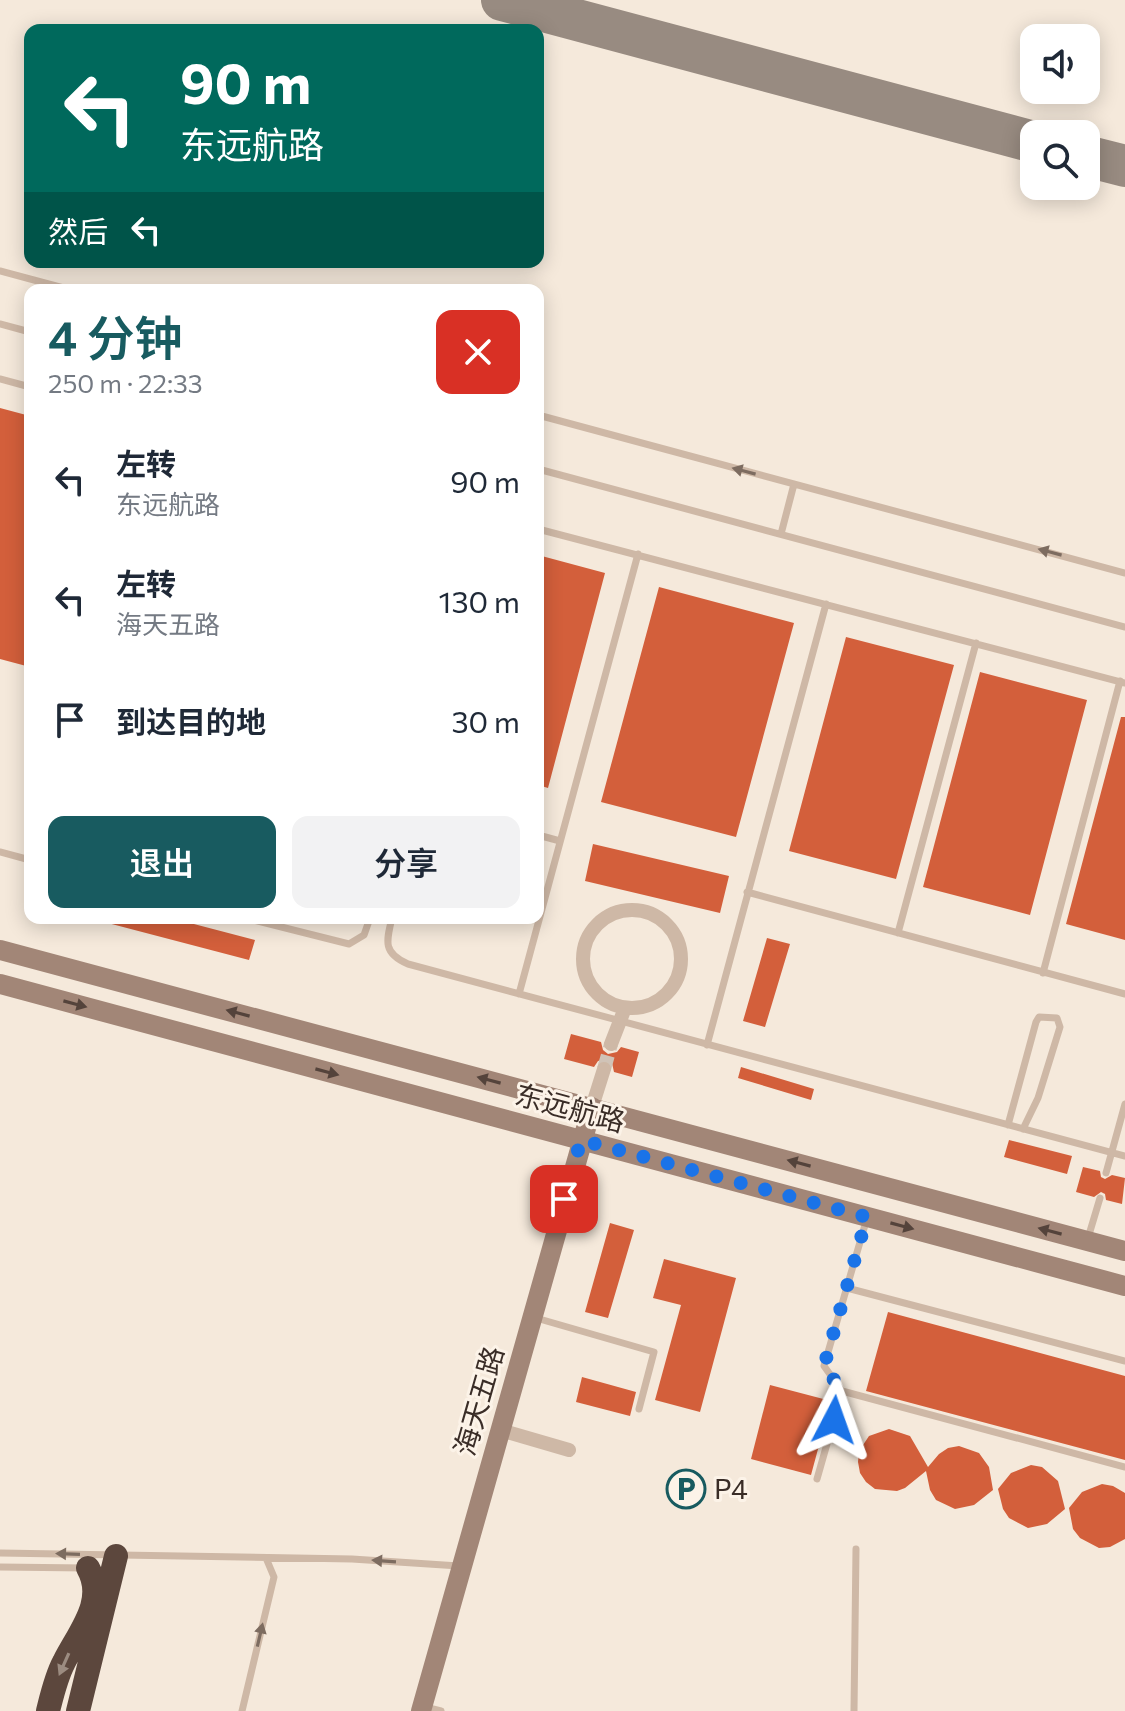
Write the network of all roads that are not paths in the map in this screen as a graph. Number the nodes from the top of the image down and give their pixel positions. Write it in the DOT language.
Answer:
graph roads {
  1 [pos="0,271"];
  2 [pos="49,284"];
  3 [pos="0,324"];
  4 [pos="24,330"];
  5 [pos="0,379"];
  6 [pos="24,385"];
  7 [pos="544,417"];
  8 [pos="544,471"];
  9 [pos="794,484"];
  10 [pos="544,530"];
  11 [pos="781,534"];
  12 [pos="638,554"];
  13 [pos="1125,573"];
  14 [pos="826,604"];
  15 [pos="1125,627"];
  16 [pos="976,643"];
  17 [pos="1122,682"];
  18 [pos="544,837"];
  19 [pos="560,841"];
  20 [pos="0,852"];
  21 [pos="24,858"];
  22 [pos="747,892"];
  23 [pos="544,901"];
  24 [pos="270,924"];
  25 [pos="368,924"];
  26 [pos="391,924"];
  27 [pos="538,924"];
  28 [pos="898,933"];
  29 [pos="0,950"];
  30 [pos="1043,973"];
  31 [pos="0,984"];
  32 [pos="519,994"];
  33 [pos="1125,994"];
  34 [pos="622,1015"];
  35 [pos="611,1044"];
  36 [pos="707,1045"];
  37 [pos="604,1069"];
  38 [pos="1125,1104"];
  39 [pos="592,1107"];
  40 [pos="1008,1125"];
  41 [pos="1023,1129"];
  42 [pos="581,1140"];
  43 [pos="1112,1153"];
  44 [pos="1125,1156"];
  45 [pos="1106,1173"];
  46 [pos="1100,1198"];
  47 [pos="867,1217"];
  48 [pos="1087,1241"];
  49 [pos="1125,1251"];
  50 [pos="1125,1286"];
  51 [pos="847,1288"];
  52 [pos="531,1316"];
  53 [pos="1125,1361"];
  54 [pos="842,1391"];
  55 [pos="639,1409"];
  56 [pos="500,1430"];
  57 [pos="569,1450"];
  58 [pos="1125,1467"];
  59 [pos="817,1479"];
  60 [pos="856,1549"];
  61 [pos="0,1553"];
  62 [pos="116,1556"];
  63 [pos="266,1558"];
  64 [pos="462,1566"];
  65 [pos="0,1567"];
  66 [pos="88,1568"];
  67 [pos="428,1710"];
  68 [pos="48,1711"];
  69 [pos="78,1711"];
  70 [pos="242,1711"];
  71 [pos="854,1711"];
  1 -- 2 [label="lane"];
  3 -- 4 [label="lane"];
  5 -- 6 [label="lane"];
  9 -- 7 [label="lane, one-way"];
  8 -- 11 [label="lane"];
  9 -- 11 [label="lane"];
  13 -- 9 [label="lane, one-way"];
  10 -- 12 [label="lane"];
  11 -- 15 [label="lane"];
  12 -- 14 [label="lane"];
  12 -- 19 [label="lane"];
  14 -- 16 [label="lane"];
  14 -- 22 [label="lane"];
  16 -- 17 [label="lane"];
  16 -- 28 [label="lane"];
  17 -- 30 [label="lane"];
  18 -- 19 [label="lane"];
  19 -- 23 [label="lane"];
  20 -- 21 [label="lane"];
  22 -- 28 [label="lane"];
  22 -- 36 [label="lane"];
  24 -- 25 [label="lane"];
  26 -- 32 [label="lane"];
  27 -- 32 [label="lane"];
  28 -- 30 [label="lane"];
  39 -- 29 [label="street, 东远航路, one-way"];
  30 -- 33 [label="lane"];
  31 -- 42 [label="street, 东远航路, one-way"];
  32 -- 34 [label="lane"];
  34 -- 34 [label="street"];
  34 -- 35 [label="street"];
  34 -- 36 [label="lane"];
  36 -- 40 [label="lane"];
  37 -- 39 [label="street"];
  38 -- 43 [label="lane"];
  39 -- 42 [label="street, 海天五路"];
  48 -- 39 [label="street, 东远航路, one-way"];
  40 -- 41 [label="lane"];
  40 -- 41 [label="lane"];
  41 -- 43 [label="lane"];
  42 -- 47 [label="street, 东远航路"];
  42 -- 52 [label="street, 海天五路"];
  43 -- 44 [label="lane"];
  43 -- 45 [label="lane"];
  46 -- 48 [label="lane"];
  47 -- 50 [label="street, 东远航路, one-way"];
  47 -- 51 [label="lane"];
  48 -- 49 [label="street, 东远航路"];
  51 -- 53 [label="lane"];
  51 -- 54 [label="lane"];
  52 -- 55 [label="lane"];
  52 -- 56 [label="street, 海天五路"];
  54 -- 58 [label="lane"];
  54 -- 59 [label="lane"];
  56 -- 57 [label="street"];
  56 -- 64 [label="street, 海天五路"];
  60 -- 71 [label="lane"];
  62 -- 61 [label="lane, one-way"];
  62 -- 63 [label="lane"];
  62 -- 69 [label="highway"];
  64 -- 63 [label="lane, one-way"];
  70 -- 63 [label="lane, one-way"];
  64 -- 67 [label="street, 海天五路"];
  65 -- 66 [label="lane"];
  66 -- 68 [label="highway, one-way"];
}
